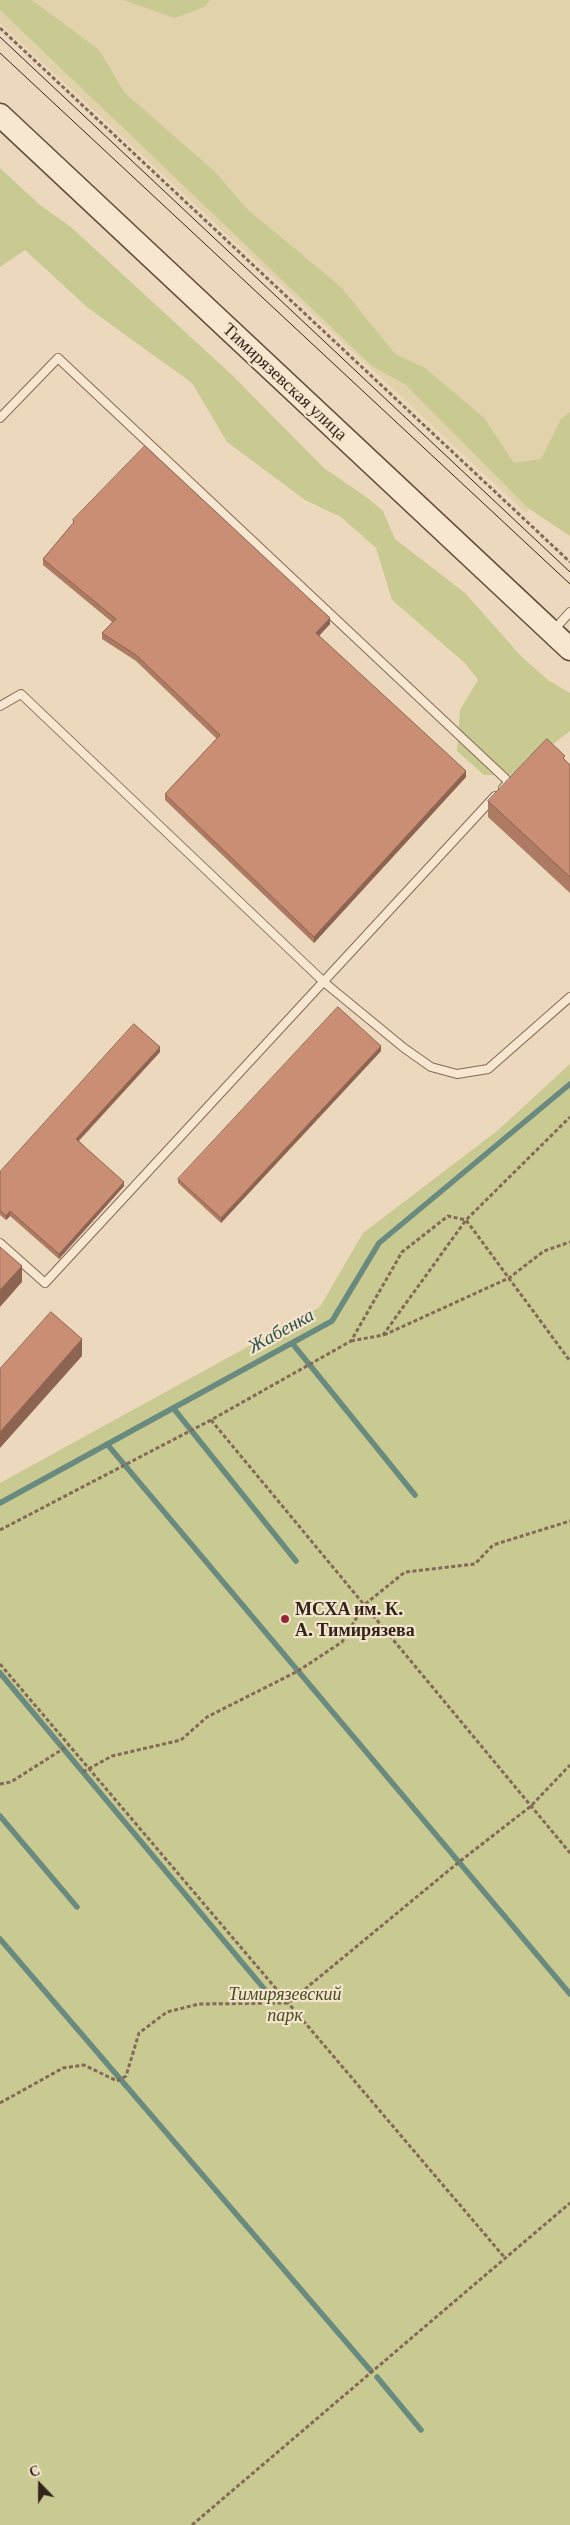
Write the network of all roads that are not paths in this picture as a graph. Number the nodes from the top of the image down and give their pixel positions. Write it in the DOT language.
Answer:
graph roads {
  1 [pos="0,115"];
  2 [pos="0,418"];
  3 [pos="570,612"];
  4 [pos="552,632"];
  5 [pos="570,649"];
  6 [pos="0,706"];
  7 [pos="325,982"];
  8 [pos="570,997"];
  9 [pos="0,1244"];
  1 -- 4 [label="main road, Тимирязевская улица"];
  2 -- 7 [label="lane"];
  3 -- 4 [label="lane"];
  4 -- 5 [label="main road, Тимирязевская улица"];
  6 -- 7 [label="lane"];
  7 -- 8 [label="lane"];
  7 -- 9 [label="lane"];
}
